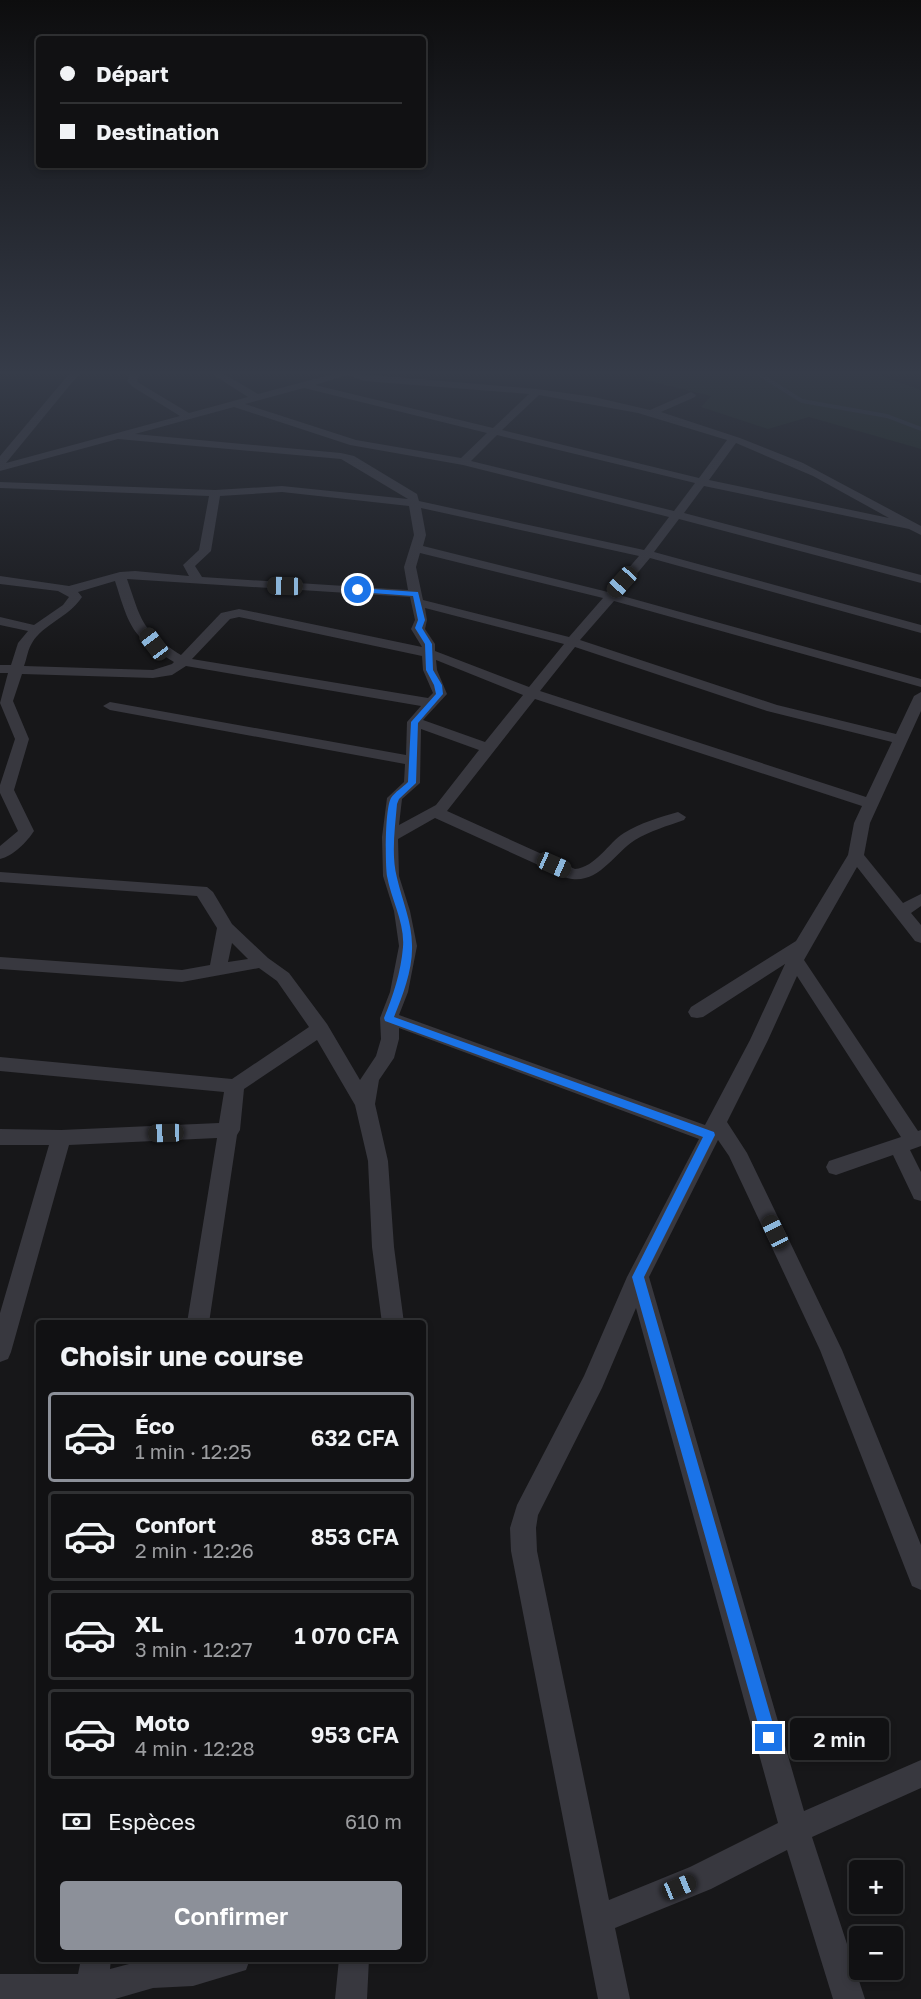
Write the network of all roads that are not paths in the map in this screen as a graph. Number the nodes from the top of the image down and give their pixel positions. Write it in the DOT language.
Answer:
graph roads {
  1 [pos="392,467"];
  2 [pos="484,467"];
  3 [pos="644,467"];
  4 [pos="714,467"];
  5 [pos="804,467"];
  6 [pos="703,482"];
  7 [pos="0,485"];
  8 [pos="215,493"];
  9 [pos="416,503"];
  10 [pos="676,516"];
  11 [pos="910,526"];
  12 [pos="921,531"];
  13 [pos="416,548"];
  14 [pos="646,554"];
  15 [pos="120,576"];
  16 [pos="921,579"];
  17 [pos="0,580"];
  18 [pos="197,580"];
  19 [pos="69,590"];
  20 [pos="609,596"];
  21 [pos="417,598"];
  22 [pos="0,621"];
  23 [pos="36,629"];
  24 [pos="921,629"];
  25 [pos="572,642"];
  26 [pos="429,653"];
  27 [pos="182,661"];
  28 [pos="0,669"];
  29 [pos="16,669"];
  30 [pos="921,683"];
  31 [pos="531,693"];
  32 [pos="921,697"];
  33 [pos="431,703"];
  34 [pos="110,706"];
  35 [pos="414,722"];
  36 [pos="901,740"];
  37 [pos="488,748"];
  38 [pos="414,761"];
  39 [pos="872,804"];
  40 [pos="436,812"];
  41 [pos="678,817"];
  42 [pos="390,837"];
  43 [pos="0,854"];
  44 [pos="856,855"];
  45 [pos="0,877"];
  46 [pos="921,899"];
  47 [pos="901,911"];
  48 [pos="226,928"];
  49 [pos="921,937"];
  50 [pos="798,952"];
  51 [pos="262,962"];
  52 [pos="0,963"];
  53 [pos="218,969"];
  54 [pos="697,1012"];
  55 [pos="389,1018"];
  56 [pos="320,1029"];
  57 [pos="0,1064"];
  58 [pos="235,1086"];
  59 [pos="365,1104"];
  60 [pos="713,1129"];
  61 [pos="230,1130"];
  62 [pos="0,1137"];
  63 [pos="61,1138"];
  64 [pos="911,1141"];
  65 [pos="836,1167"];
  66 [pos="921,1193"];
  67 [pos="638,1277"];
  68 [pos="198,1320"];
  69 [pos="393,1320"];
  70 [pos="0,1352"];
  71 [pos="921,1577"];
  72 [pos="921,1774"];
  73 [pos="795,1830"];
  74 [pos="597,1920"];
  75 [pos="95,1962"];
  76 [pos="224,1962"];
  77 [pos="354,1962"];
  78 [pos="0,1990"];
  79 [pos="90,1994"];
  80 [pos="351,1999"];
  81 [pos="614,1999"];
  82 [pos="849,1999"];
  1 -- 9 [label="street"];
  2 -- 10 [label="street"];
  3 -- 6 [label="street"];
  4 -- 6 [label="street"];
  5 -- 11 [label="street"];
  6 -- 10 [label="street"];
  6 -- 11 [label="street"];
  7 -- 8 [label="street"];
  8 -- 9 [label="street"];
  8 -- 18 [label="street"];
  9 -- 13 [label="street"];
  9 -- 14 [label="street"];
  10 -- 14 [label="street"];
  10 -- 16 [label="street"];
  11 -- 12 [label="street"];
  13 -- 20 [label="street"];
  13 -- 21 [label="street"];
  14 -- 20 [label="street"];
  14 -- 24 [label="street"];
  15 -- 18 [label="street"];
  15 -- 19 [label="street"];
  15 -- 27 [label="street"];
  17 -- 19 [label="street"];
  18 -- 21 [label="street"];
  19 -- 23 [label="street"];
  20 -- 25 [label="street"];
  20 -- 30 [label="street"];
  21 -- 25 [label="street"];
  21 -- 26 [label="street"];
  22 -- 23 [label="street"];
  23 -- 29 [label="street"];
  25 -- 31 [label="street"];
  25 -- 36 [label="street"];
  26 -- 27 [label="street"];
  26 -- 31 [label="street"];
  26 -- 33 [label="street"];
  27 -- 29 [label="street"];
  27 -- 33 [label="street"];
  28 -- 29 [label="street"];
  29 -- 43 [label="street"];
  31 -- 37 [label="street"];
  31 -- 39 [label="street"];
  32 -- 36 [label="street"];
  33 -- 35 [label="street"];
  34 -- 38 [label="street"];
  35 -- 37 [label="street"];
  35 -- 38 [label="street"];
  36 -- 39 [label="street"];
  37 -- 40 [label="street"];
  38 -- 42 [label="street"];
  39 -- 44 [label="street"];
  40 -- 41 [label="street"];
  40 -- 42 [label="street"];
  42 -- 55 [label="street"];
  44 -- 47 [label="street"];
  44 -- 50 [label="street"];
  45 -- 48 [label="street"];
  46 -- 47 [label="street"];
  47 -- 49 [label="street"];
  48 -- 51 [label="street"];
  48 -- 53 [label="street"];
  50 -- 54 [label="street"];
  50 -- 60 [label="street"];
  50 -- 64 [label="street"];
  51 -- 53 [label="street"];
  51 -- 56 [label="street"];
  52 -- 53 [label="street"];
  55 -- 59 [label="street"];
  55 -- 60 [label="street"];
  56 -- 58 [label="street"];
  56 -- 59 [label="street"];
  57 -- 58 [label="street"];
  58 -- 61 [label="street"];
  59 -- 69 [label="street"];
  60 -- 67 [label="street"];
  60 -- 71 [label="street"];
  61 -- 63 [label="street"];
  61 -- 68 [label="street"];
  62 -- 63 [label="street"];
  63 -- 70 [label="street"];
  64 -- 65 [label="street"];
  64 -- 66 [label="street"];
  67 -- 73 [label="street"];
  67 -- 74 [label="street"];
  72 -- 73 [label="street"];
  73 -- 74 [label="street"];
  73 -- 82 [label="street"];
  74 -- 81 [label="street"];
  75 -- 79 [label="street"];
  76 -- 79 [label="street"];
  77 -- 80 [label="street"];
  78 -- 79 [label="street"];
}
